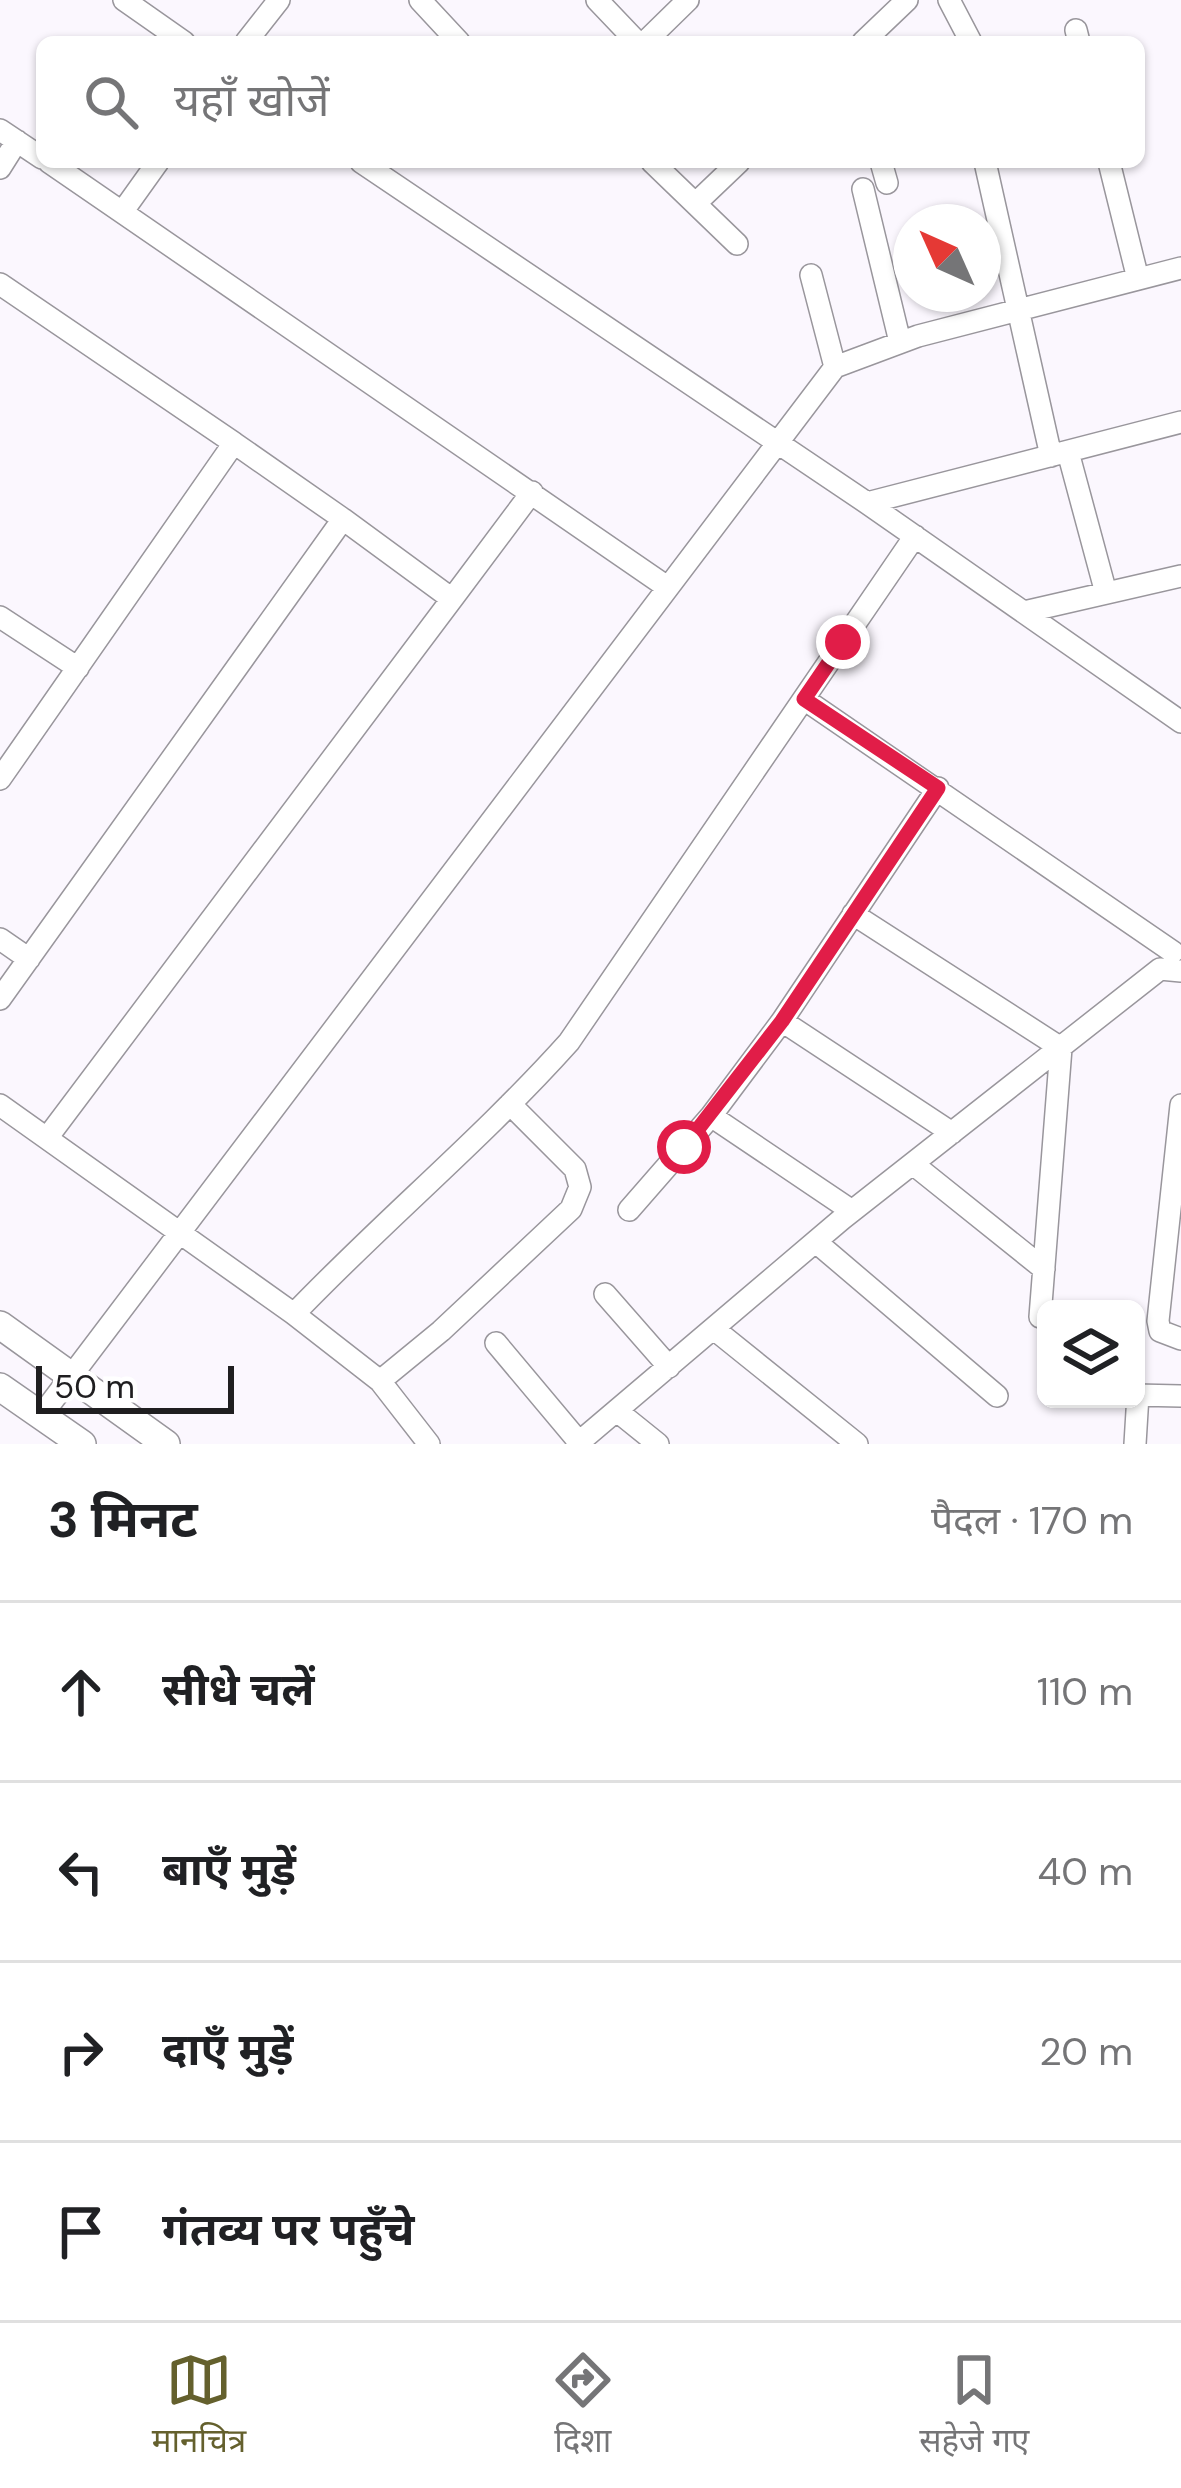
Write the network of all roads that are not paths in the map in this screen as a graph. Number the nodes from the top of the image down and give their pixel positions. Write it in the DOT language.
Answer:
graph roads {
  1 [pos="124,0"];
  2 [pos="279,0"];
  3 [pos="420,0"];
  4 [pos="597,0"];
  5 [pos="688,0"];
  6 [pos="907,0"];
  7 [pos="949,0"];
  8 [pos="175,36"];
  9 [pos="251,36"];
  10 [pos="453,36"];
  11 [pos="635,36"];
  12 [pos="648,36"];
  13 [pos="869,36"];
  14 [pos="968,36"];
  15 [pos="9,135"];
  16 [pos="36,154"];
  17 [pos="0,168"];
  18 [pos="57,168"];
  19 [pos="154,168"];
  20 [pos="370,168"];
  21 [pos="658,168"];
  22 [pos="733,168"];
  23 [pos="987,168"];
  24 [pos="1110,168"];
  25 [pos="863,189"];
  26 [pos="696,203"];
  27 [pos="123,212"];
  28 [pos="737,244"];
  29 [pos="1181,268"];
  30 [pos="811,275"];
  31 [pos="1138,279"];
  32 [pos="0,284"];
  33 [pos="1018,311"];
  34 [pos="900,343"];
  35 [pos="835,367"];
  36 [pos="1181,422"];
  37 [pos="777,442"];
  38 [pos="234,443"];
  39 [pos="1060,454"];
  40 [pos="532,492"];
  41 [pos="867,503"];
  42 [pos="343,519"];
  43 [pos="914,536"];
  44 [pos="1181,576"];
  45 [pos="668,587"];
  46 [pos="1106,593"];
  47 [pos="452,599"];
  48 [pos="1024,612"];
  49 [pos="0,616"];
  50 [pos="78,668"];
  51 [pos="804,699"];
  52 [pos="1181,722"];
  53 [pos="0,779"];
  54 [pos="938,788"];
  55 [pos="853,914"];
  56 [pos="0,939"];
  57 [pos="1174,957"];
  58 [pos="29,959"];
  59 [pos="0,1000"];
  60 [pos="782,1021"];
  61 [pos="1061,1048"];
  62 [pos="0,1105"];
  63 [pos="510,1105"];
  64 [pos="1181,1105"];
  65 [pos="711,1116"];
  66 [pos="952,1133"];
  67 [pos="47,1138"];
  68 [pos="913,1164"];
  69 [pos="629,1210"];
  70 [pos="851,1211"];
  71 [pos="180,1233"];
  72 [pos="816,1242"];
  73 [pos="1044,1269"];
  74 [pos="605,1294"];
  75 [pos="1041,1300"];
  76 [pos="294,1314"];
  77 [pos="0,1325"];
  78 [pos="714,1329"];
  79 [pos="1181,1339"];
  80 [pos="496,1342"];
  81 [pos="669,1367"];
  82 [pos="72,1376"];
  83 [pos="380,1382"];
  84 [pos="0,1387"];
  85 [pos="1145,1395"];
  86 [pos="997,1396"];
  87 [pos="1181,1396"];
  88 [pos="1136,1408"];
  89 [pos="617,1411"];
  90 [pos="41,1416"];
  91 [pos="578,1443"];
  92 [pos="82,1444"];
  93 [pos="166,1444"];
  94 [pos="429,1444"];
  95 [pos="658,1444"];
  96 [pos="857,1444"];
  97 [pos="1135,1444"];
  1 -- 8 [label="street"];
  2 -- 9 [label="street"];
  3 -- 10 [label="street"];
  4 -- 11 [label="street"];
  5 -- 12 [label="street"];
  6 -- 13 [label="street"];
  7 -- 14 [label="street"];
  15 -- 16 [label="street"];
  15 -- 17 [label="street"];
  18 -- 27 [label="street"];
  19 -- 27 [label="street"];
  20 -- 37 [label="street"];
  21 -- 26 [label="street"];
  22 -- 26 [label="street"];
  23 -- 33 [label="street"];
  24 -- 31 [label="street"];
  25 -- 34 [label="street"];
  26 -- 28 [label="street"];
  27 -- 40 [label="street"];
  29 -- 31 [label="street"];
  30 -- 35 [label="street"];
  31 -- 33 [label="street"];
  32 -- 38 [label="street"];
  33 -- 34 [label="street"];
  33 -- 39 [label="street"];
  34 -- 35 [label="street"];
  35 -- 37 [label="street"];
  36 -- 39 [label="street"];
  37 -- 41 [label="street"];
  37 -- 45 [label="street"];
  38 -- 42 [label="street"];
  38 -- 50 [label="street"];
  39 -- 41 [label="street"];
  39 -- 46 [label="street"];
  40 -- 45 [label="street"];
  40 -- 47 [label="street"];
  41 -- 43 [label="street"];
  42 -- 47 [label="street"];
  42 -- 58 [label="street"];
  43 -- 48 [label="street"];
  43 -- 51 [label="street"];
  44 -- 46 [label="street"];
  45 -- 71 [label="street"];
  46 -- 48 [label="street"];
  47 -- 67 [label="street"];
  48 -- 52 [label="street"];
  49 -- 50 [label="street"];
  50 -- 53 [label="street"];
  51 -- 54 [label="street"];
  51 -- 63 [label="street"];
  54 -- 55 [label="street"];
  54 -- 57 [label="street"];
  55 -- 60 [label="street"];
  55 -- 61 [label="street"];
  56 -- 58 [label="street"];
  57 -- 61 [label="street"];
  58 -- 59 [label="street"];
  60 -- 65 [label="street"];
  60 -- 66 [label="street"];
  61 -- 66 [label="street"];
  61 -- 73 [label="street"];
  62 -- 67 [label="street"];
  63 -- 76 [label="street"];
  63 -- 83 [label="street"];
  64 -- 79 [label="street"];
  65 -- 69 [label="street"];
  65 -- 70 [label="street"];
  66 -- 68 [label="street"];
  67 -- 71 [label="street"];
  68 -- 70 [label="street"];
  68 -- 73 [label="street"];
  70 -- 72 [label="street"];
  71 -- 76 [label="street"];
  71 -- 82 [label="street"];
  72 -- 78 [label="street"];
  72 -- 86 [label="street"];
  73 -- 75 [label="street"];
  74 -- 81 [label="street"];
  76 -- 83 [label="street"];
  77 -- 82 [label="street"];
  78 -- 81 [label="street"];
  78 -- 96 [label="street"];
  80 -- 91 [label="street"];
  81 -- 89 [label="street"];
  82 -- 90 [label="street"];
  82 -- 93 [label="street"];
  83 -- 94 [label="street"];
  84 -- 90 [label="street"];
  85 -- 87 [label="street"];
  88 -- 97 [label="street"];
  89 -- 91 [label="street"];
  89 -- 95 [label="street"];
  90 -- 92 [label="street"];
}
